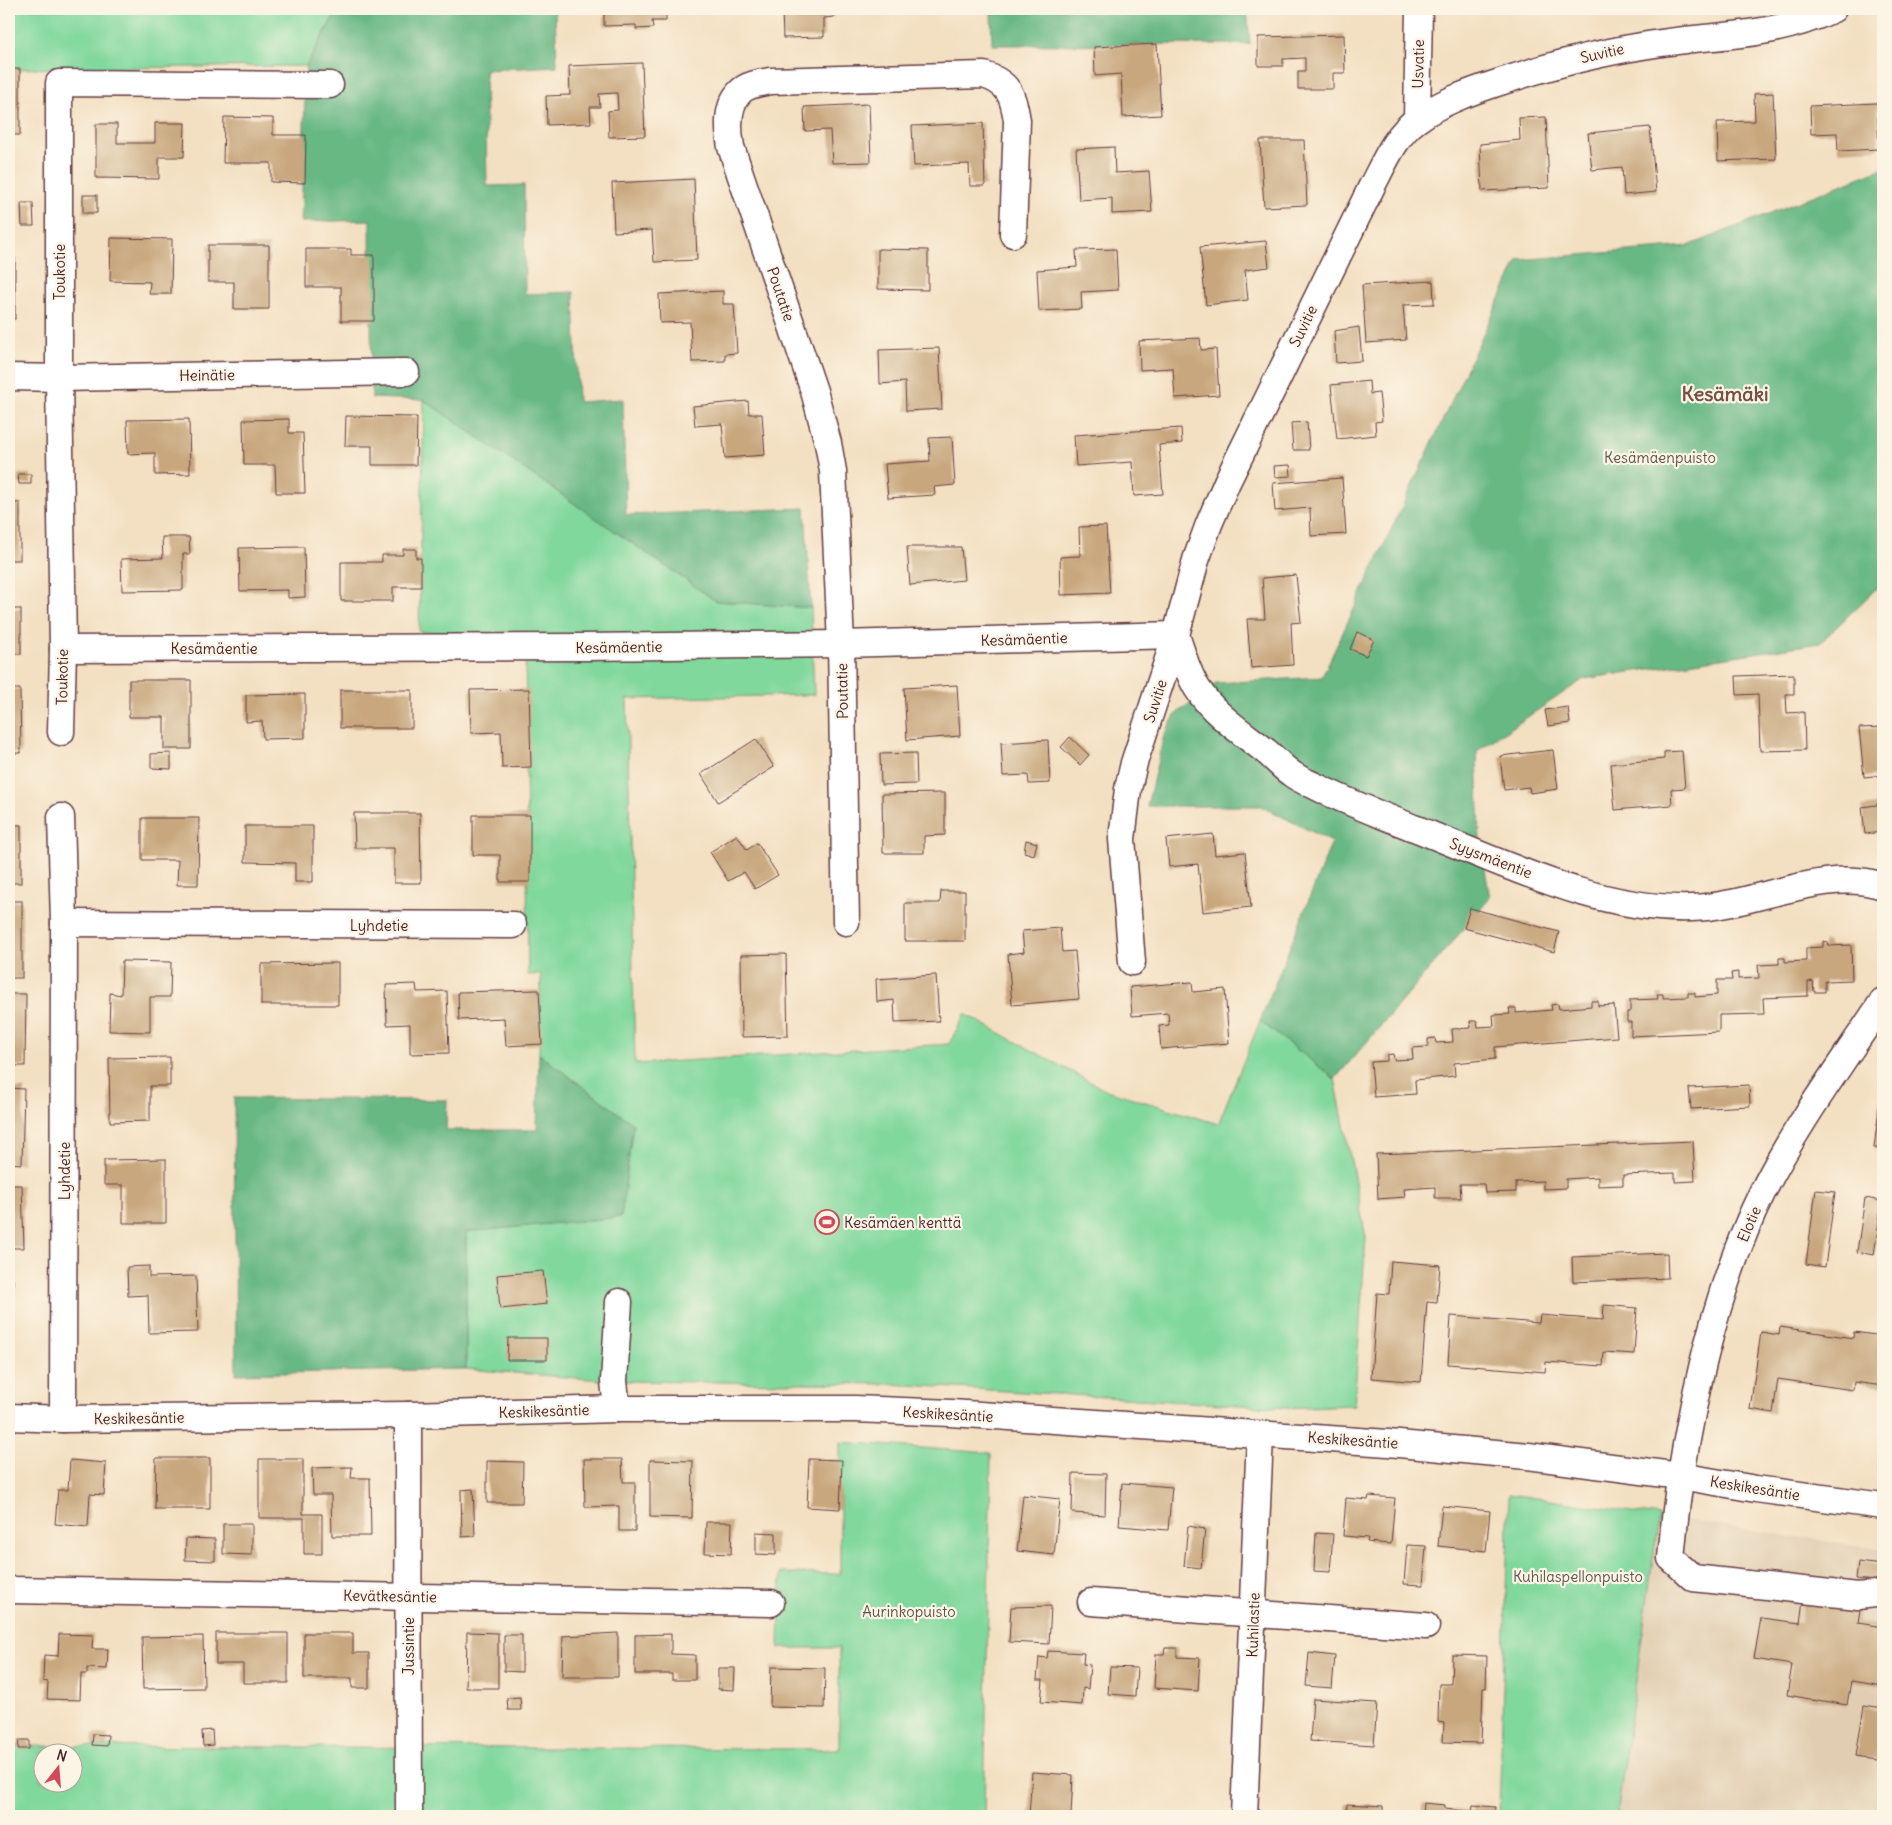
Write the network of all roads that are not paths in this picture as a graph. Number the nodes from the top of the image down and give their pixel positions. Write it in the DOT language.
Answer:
graph roads {
  1 [pos="1419,9"];
  2 [pos="1832,9"];
  3 [pos="330,86"];
  4 [pos="1417,119"];
  5 [pos="1013,234"];
  6 [pos="406,372"];
  7 [pos="9,377"];
  8 [pos="59,378"];
  9 [pos="1176,635"];
  10 [pos="841,644"];
  11 [pos="63,649"];
  12 [pos="61,732"];
  13 [pos="60,817"];
  14 [pos="1883,886"];
  15 [pos="846,922"];
  16 [pos="64,924"];
  17 [pos="513,925"];
  18 [pos="1132,962"];
  19 [pos="1883,1001"];
  20 [pos="619,1302"];
  21 [pos="617,1409"];
  22 [pos="408,1415"];
  23 [pos="9,1417"];
  24 [pos="63,1419"];
  25 [pos="1260,1434"];
  26 [pos="1680,1476"];
  27 [pos="1883,1506"];
  28 [pos="9,1590"];
  29 [pos="1883,1593"];
  30 [pos="408,1596"];
  31 [pos="1091,1602"];
  32 [pos="771,1603"];
  33 [pos="1253,1613"];
  34 [pos="1426,1626"];
  35 [pos="408,1816"];
  36 [pos="1244,1816"];
  1 -- 4 [label="street, Usvatie"];
  2 -- 4 [label="street, Suvitie"];
  3 -- 8 [label="street, Toukotie"];
  4 -- 9 [label="street, Suvitie"];
  5 -- 10 [label="street, Poutatie"];
  6 -- 8 [label="street, Heinätie"];
  7 -- 8 [label="street, Heinätie"];
  8 -- 11 [label="street, Toukotie"];
  9 -- 10 [label="street, Kesämäentie"];
  9 -- 14 [label="street, Syysmäentie"];
  9 -- 18 [label="street, Suvitie"];
  10 -- 11 [label="street, Kesämäentie"];
  10 -- 15 [label="street, Poutatie"];
  11 -- 12 [label="street, Toukotie"];
  13 -- 16 [label="street, Lyhdetie"];
  16 -- 17 [label="street, Lyhdetie"];
  16 -- 24 [label="street, Lyhdetie"];
  19 -- 26 [label="street, Elotie"];
  20 -- 21 [label="street"];
  21 -- 22 [label="street, Keskikesäntie"];
  21 -- 25 [label="street, Keskikesäntie"];
  22 -- 24 [label="street, Keskikesäntie"];
  22 -- 30 [label="street, Jussintie"];
  23 -- 24 [label="street, Keskikesäntie"];
  25 -- 26 [label="street, Keskikesäntie"];
  25 -- 33 [label="street, Kuhilastie"];
  26 -- 27 [label="street, Keskikesäntie"];
  26 -- 29 [label="street, Elotie"];
  28 -- 30 [label="street, Kevätkesäntie"];
  30 -- 32 [label="street, Kevätkesäntie"];
  30 -- 35 [label="street, Jussintie"];
  31 -- 33 [label="street"];
  33 -- 34 [label="street"];
  33 -- 36 [label="street, Kuhilastie"];
}
